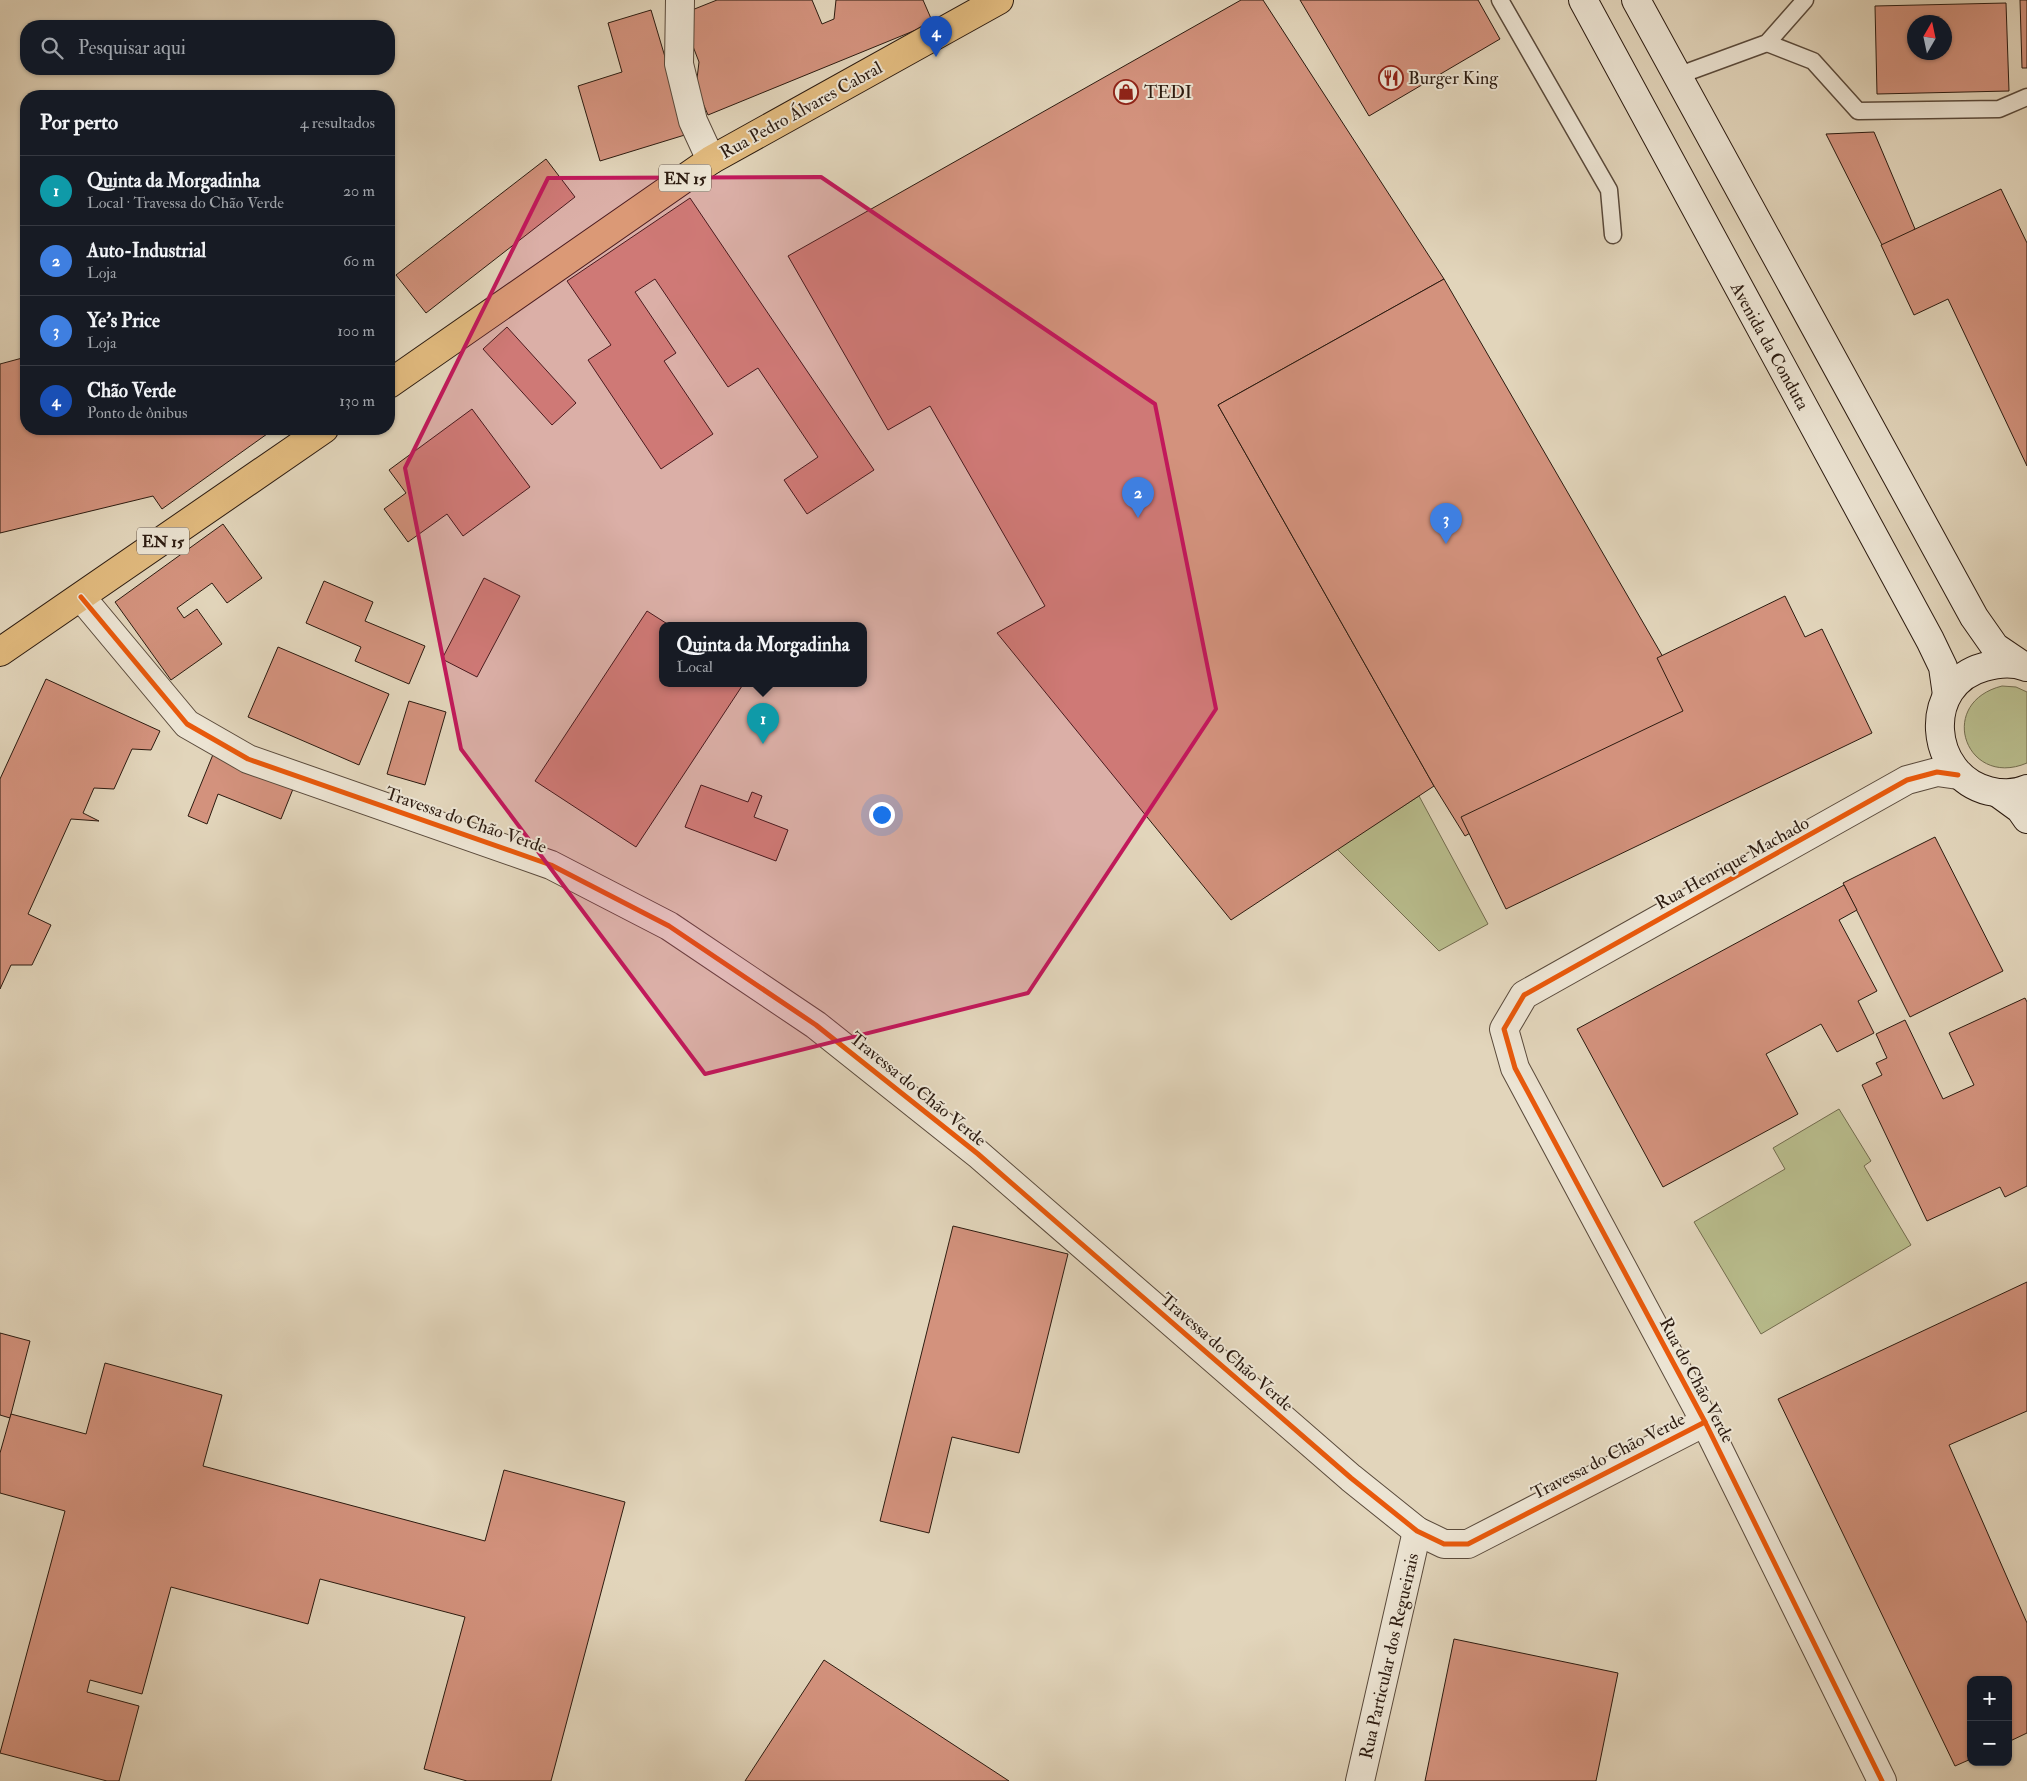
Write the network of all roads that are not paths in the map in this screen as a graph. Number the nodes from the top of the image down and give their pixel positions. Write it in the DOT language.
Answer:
graph roads {
  1 [pos="680,0"];
  2 [pos="999,0"];
  3 [pos="1500,0"];
  4 [pos="1583,0"];
  5 [pos="1805,0"];
  6 [pos="1640,3"];
  7 [pos="1767,43"];
  8 [pos="1677,76"];
  9 [pos="2027,97"];
  10 [pos="711,160"];
  11 [pos="1613,235"];
  12 [pos="395,380"];
  13 [pos="315,435"];
  14 [pos="81,597"];
  15 [pos="2,655"];
  16 [pos="2023,666"];
  17 [pos="1947,696"];
  18 [pos="1939,736"];
  19 [pos="1958,775"];
  20 [pos="1914,777"];
  21 [pos="2027,789"];
  22 [pos="1998,793"];
  23 [pos="2027,819"];
  24 [pos="1524,995"];
  25 [pos="1705,1422"];
  26 [pos="1417,1531"];
  27 [pos="1360,1781"];
  28 [pos="1882,1781"];
  1 -- 10 [label="street"];
  2 -- 10 [label="main road, Rua Pedro Álvares Cabral / EN 15"];
  3 -- 11 [label="lane"];
  4 -- 17 [label="street, Avenida da Conduta"];
  5 -- 7 [label="lane"];
  6 -- 8 [label="street"];
  7 -- 8 [label="lane"];
  7 -- 9 [label="lane"];
  8 -- 16 [label="street"];
  10 -- 12 [label="main road, Rua Pedro Álvares Cabral / EN 15"];
  13 -- 14 [label="main road, EN 15"];
  14 -- 15 [label="main road, EN 15"];
  14 -- 26 [label="street, Travessa do Chão Verde"];
  16 -- 17 [label="street"];
  17 -- 18 [label="street"];
  18 -- 19 [label="street"];
  18 -- 20 [label="street, Rua Henrique Machado"];
  19 -- 20 [label="street, Rua Henrique Machado"];
  19 -- 22 [label="street"];
  20 -- 24 [label="street, Rua Henrique Machado"];
  21 -- 22 [label="street"];
  22 -- 23 [label="street"];
  24 -- 25 [label="street, Rua do Chão Verde"];
  25 -- 26 [label="street, Travessa do Chão Verde"];
  25 -- 28 [label="street, Rua do Chão Verde"];
  26 -- 27 [label="street, Rua Particular dos Regueirais"];
}
